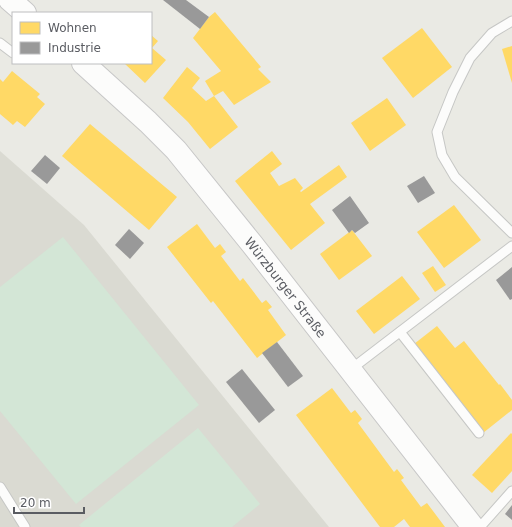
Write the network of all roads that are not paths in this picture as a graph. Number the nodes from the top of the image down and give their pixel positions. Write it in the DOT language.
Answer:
graph roads {
  1 [pos="10,0"];
  2 [pos="25,12"];
  3 [pos="512,21"];
  4 [pos="0,43"];
  5 [pos="12,52"];
  6 [pos="84,64"];
  7 [pos="512,233"];
  8 [pos="512,246"];
  9 [pos="400,332"];
  10 [pos="350,370"];
  11 [pos="479,433"];
  12 [pos="0,487"];
  13 [pos="512,491"];
  14 [pos="25,527"];
  15 [pos="473,527"];
  16 [pos="480,527"];
  1 -- 2 [label="street"];
  3 -- 7 [label="lane"];
  4 -- 5 [label="lane"];
  6 -- 10 [label="street, Würzburger Straße"];
  8 -- 9 [label="lane"];
  9 -- 10 [label="lane"];
  9 -- 11 [label="lane"];
  10 -- 15 [label="street, Würzburger Straße"];
  12 -- 14 [label="lane"];
  13 -- 16 [label="lane"];
}
